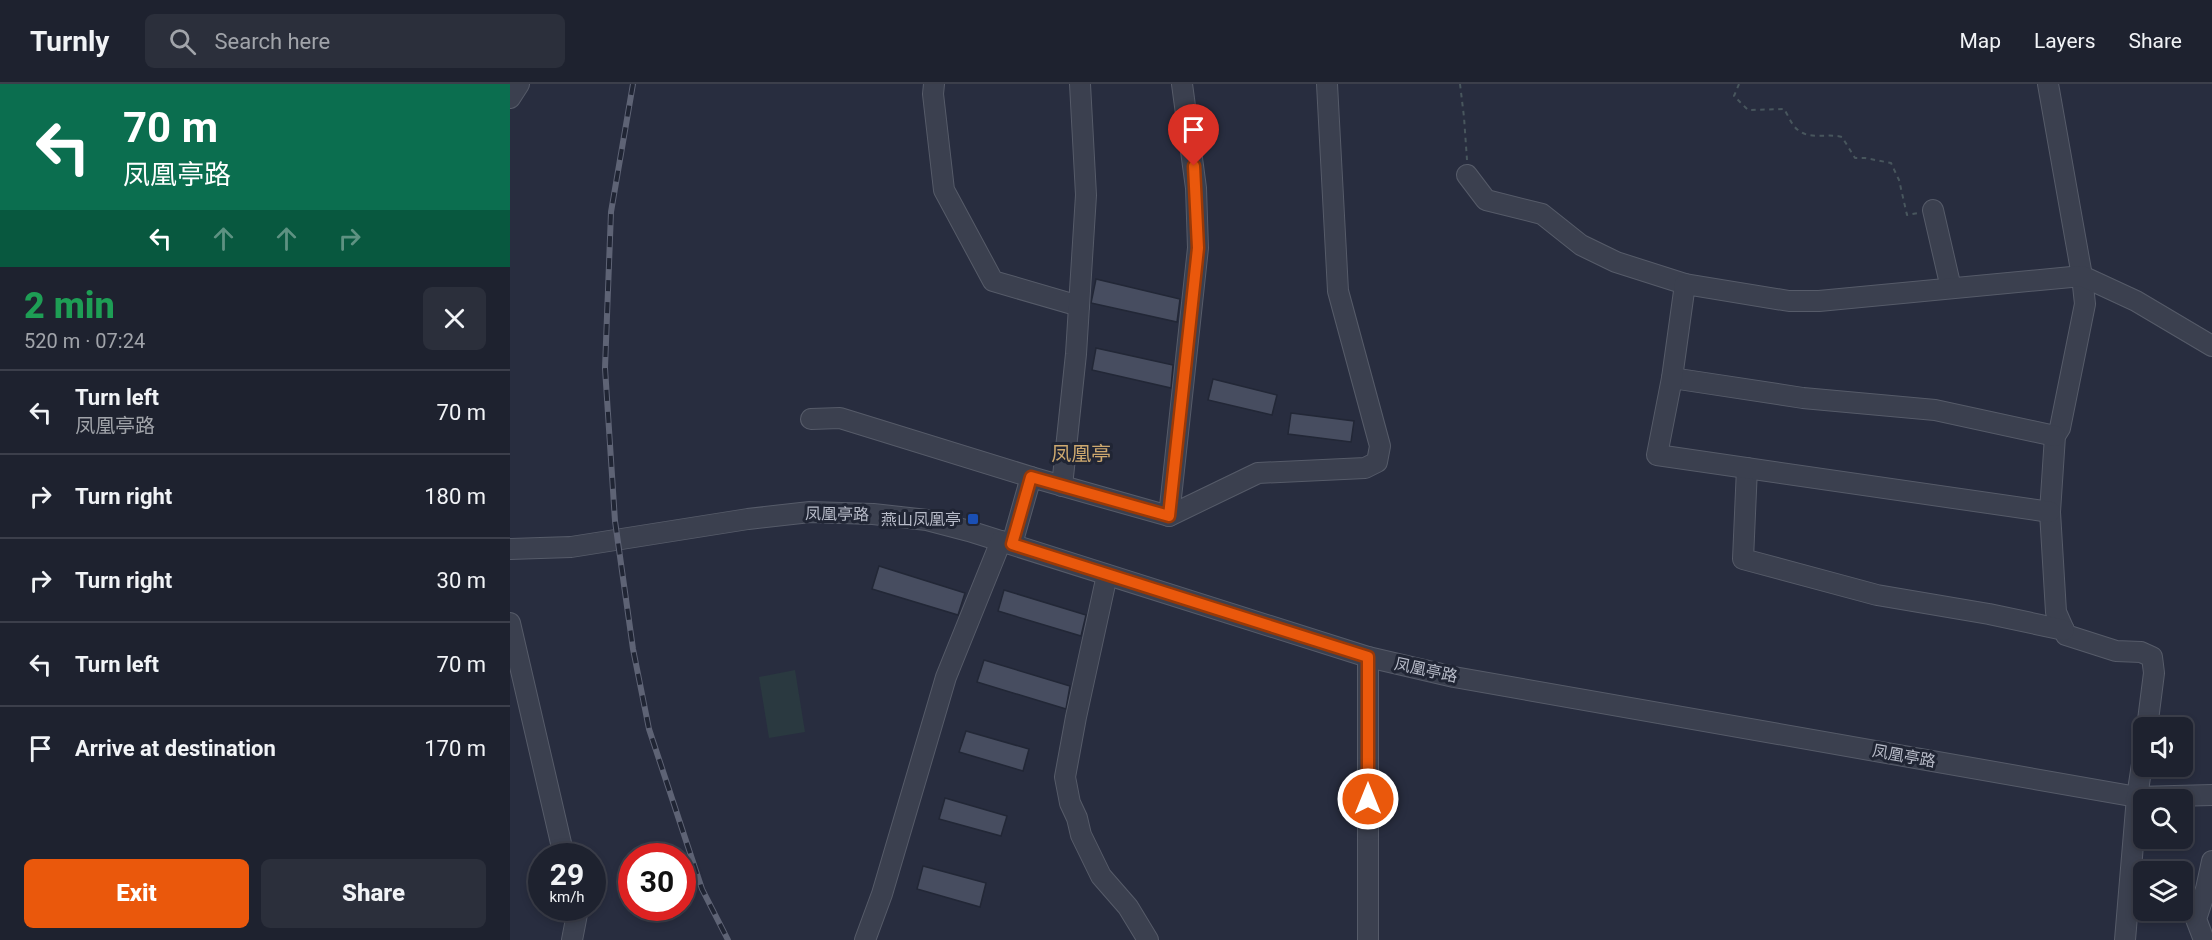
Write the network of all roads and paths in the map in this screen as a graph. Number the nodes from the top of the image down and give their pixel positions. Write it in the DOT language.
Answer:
graph roads {
  1 [pos="934,84"];
  2 [pos="1080,84"];
  3 [pos="1182,84"];
  4 [pos="1327,84"];
  5 [pos="1460,84"];
  6 [pos="1739,84"];
  7 [pos="2048,84"];
  8 [pos="1467,175"];
  9 [pos="1933,210"];
  10 [pos="2082,276"];
  11 [pos="1685,284"];
  12 [pos="1951,288"];
  13 [pos="1078,306"];
  14 [pos="2212,346"];
  15 [pos="1672,378"];
  16 [pos="811,419"];
  17 [pos="2055,436"];
  18 [pos="1748,468"];
  19 [pos="1031,477"];
  20 [pos="1062,486"];
  21 [pos="2050,512"];
  22 [pos="1169,516"];
  23 [pos="1007,543"];
  24 [pos="510,549"];
  25 [pos="1107,575"];
  26 [pos="510,623"];
  27 [pos="2064,630"];
  28 [pos="1368,657"];
  29 [pos="2148,717"];
  30 [pos="2212,795"];
  31 [pos="2133,796"];
  32 [pos="2193,796"];
  33 [pos="561,843"];
  34 [pos="2133,849"];
  35 [pos="2212,861"];
  36 [pos="576,921"];
  37 [pos="572,940"];
  38 [pos="865,940"];
  39 [pos="1148,940"];
  40 [pos="1368,940"];
  41 [pos="2126,940"];
  42 [pos="2204,940"];
  1 -- 13 [label="street"];
  2 -- 13 [label="street"];
  3 -- 22 [label="street"];
  4 -- 22 [label="street"];
  5 -- 8 [label="path"];
  6 -- 9 [label="path"];
  7 -- 10 [label="street"];
  8 -- 11 [label="street"];
  9 -- 12 [label="street"];
  10 -- 12 [label="street"];
  10 -- 14 [label="street"];
  10 -- 17 [label="street"];
  11 -- 12 [label="street"];
  11 -- 15 [label="street"];
  13 -- 20 [label="street"];
  15 -- 17 [label="street"];
  15 -- 18 [label="street"];
  16 -- 19 [label="street"];
  17 -- 21 [label="street"];
  18 -- 21 [label="street"];
  18 -- 27 [label="street"];
  19 -- 20 [label="street"];
  19 -- 23 [label="street"];
  20 -- 22 [label="street"];
  21 -- 27 [label="street"];
  23 -- 24 [label="street, 凤凰亭路"];
  23 -- 25 [label="street, 凤凰亭路"];
  23 -- 38 [label="street"];
  25 -- 28 [label="street, 凤凰亭路"];
  25 -- 39 [label="street"];
  26 -- 33 [label="street"];
  27 -- 29 [label="street"];
  28 -- 31 [label="street, 凤凰亭路"];
  28 -- 40 [label="street"];
  30 -- 32 [label="street, 凤凰亭路"];
  34 -- 41 [label="street"];
  35 -- 42 [label="street"];
  36 -- 37 [label="street"];
}
